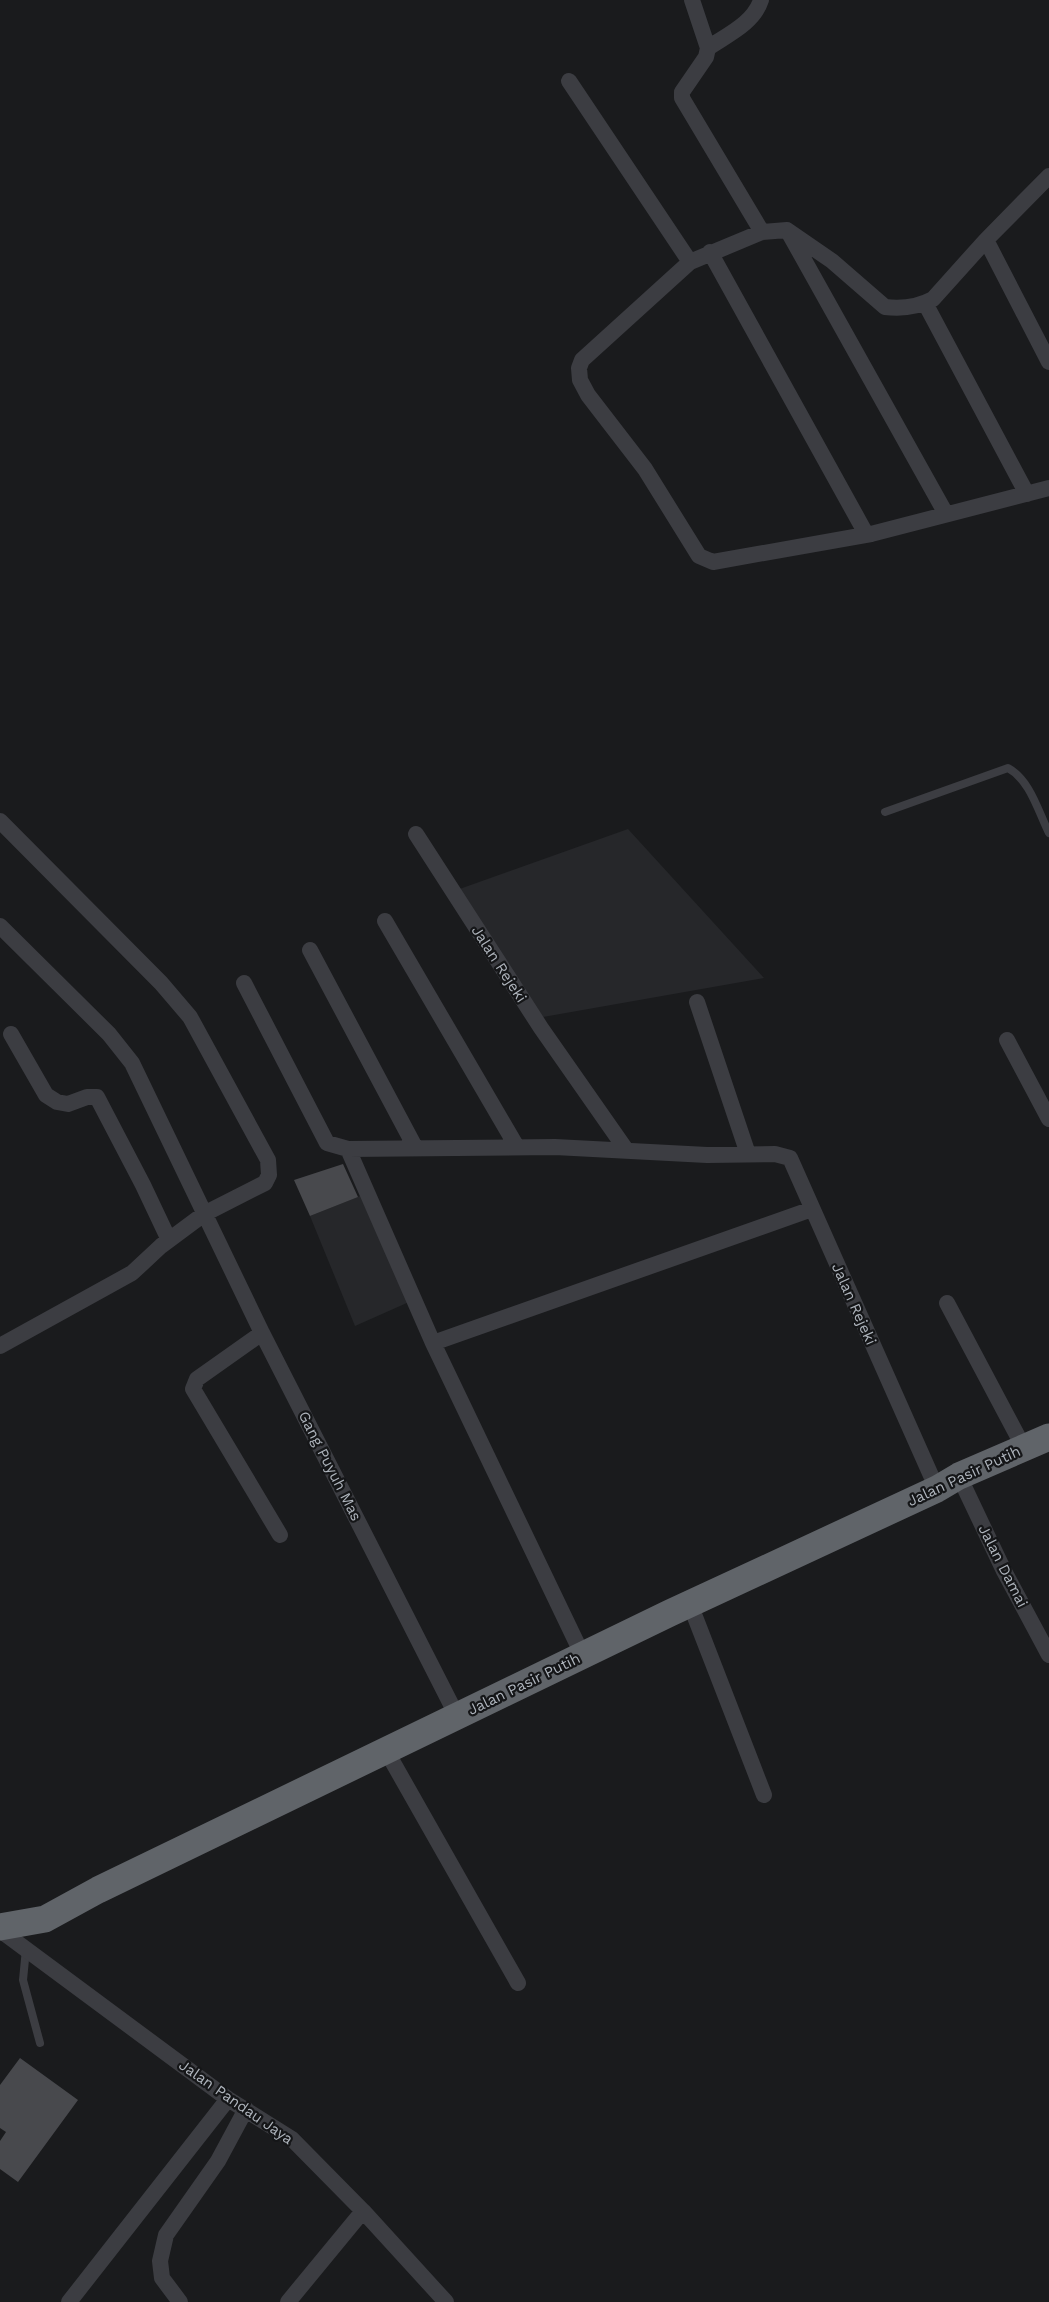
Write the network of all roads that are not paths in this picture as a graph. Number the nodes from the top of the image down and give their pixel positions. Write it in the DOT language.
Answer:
graph roads {
  1 [pos="692,0"];
  2 [pos="761,0"];
  3 [pos="708,48"];
  4 [pos="569,81"];
  5 [pos="1048,180"];
  6 [pos="787,230"];
  7 [pos="762,232"];
  8 [pos="986,240"];
  9 [pos="710,252"];
  10 [pos="690,262"];
  11 [pos="925,303"];
  12 [pos="1049,362"];
  13 [pos="1049,488"];
  14 [pos="1027,494"];
  15 [pos="946,514"];
  16 [pos="871,534"];
  17 [pos="885,812"];
  18 [pos="0,821"];
  19 [pos="416,834"];
  20 [pos="1049,834"];
  21 [pos="385,921"];
  22 [pos="0,926"];
  23 [pos="310,950"];
  24 [pos="244,983"];
  25 [pos="697,1002"];
  26 [pos="11,1034"];
  27 [pos="1007,1040"];
  28 [pos="1049,1119"];
  29 [pos="415,1147"];
  30 [pos="517,1147"];
  31 [pos="348,1149"];
  32 [pos="627,1151"];
  33 [pos="748,1154"];
  34 [pos="812,1209"];
  35 [pos="204,1214"];
  36 [pos="169,1240"];
  37 [pos="947,1304"];
  38 [pos="262,1333"];
  39 [pos="434,1342"];
  40 [pos="0,1346"];
  41 [pos="1049,1437"];
  42 [pos="1024,1448"];
  43 [pos="948,1482"];
  44 [pos="280,1534"];
  45 [pos="690,1604"];
  46 [pos="583,1656"];
  47 [pos="1049,1656"];
  48 [pos="457,1716"];
  49 [pos="387,1752"];
  50 [pos="764,1795"];
  51 [pos="0,1928"];
  52 [pos="26,1949"];
  53 [pos="518,1983"];
  54 [pos="40,2043"];
  55 [pos="228,2099"];
  56 [pos="246,2109"];
  57 [pos="363,2211"];
  58 [pos="173,2299"];
  59 [pos="69,2302"];
  60 [pos="288,2302"];
  61 [pos="446,2302"];
  1 -- 3 [label="street"];
  2 -- 3 [label="street"];
  3 -- 7 [label="street"];
  4 -- 10 [label="street"];
  5 -- 8 [label="street"];
  6 -- 7 [label="street"];
  6 -- 11 [label="street"];
  6 -- 15 [label="street"];
  7 -- 9 [label="street"];
  8 -- 11 [label="street"];
  8 -- 12 [label="street"];
  9 -- 10 [label="street"];
  9 -- 16 [label="street"];
  10 -- 16 [label="street"];
  11 -- 14 [label="street"];
  13 -- 14 [label="street"];
  14 -- 15 [label="street"];
  15 -- 16 [label="street"];
  17 -- 20 [label="lane"];
  18 -- 35 [label="street"];
  19 -- 32 [label="street, Jalan Rejeki"];
  21 -- 30 [label="street"];
  22 -- 35 [label="street, Gang Puyuh Mas"];
  23 -- 29 [label="street"];
  24 -- 31 [label="street, Jalan Rejeki"];
  25 -- 33 [label="street"];
  26 -- 36 [label="street"];
  27 -- 28 [label="street"];
  29 -- 30 [label="street, Jalan Rejeki"];
  29 -- 31 [label="street, Jalan Rejeki"];
  30 -- 32 [label="street, Jalan Rejeki"];
  31 -- 39 [label="street"];
  32 -- 33 [label="street, Jalan Rejeki"];
  33 -- 34 [label="street, Jalan Rejeki"];
  34 -- 39 [label="street"];
  34 -- 43 [label="street, Jalan Rejeki"];
  35 -- 36 [label="street"];
  35 -- 38 [label="street, Gang Puyuh Mas"];
  36 -- 40 [label="street"];
  37 -- 42 [label="street"];
  38 -- 44 [label="street"];
  38 -- 48 [label="street, Gang Puyuh Mas"];
  39 -- 46 [label="street"];
  41 -- 42 [label="highway, Jalan Pasir Putih"];
  42 -- 43 [label="highway, Jalan Pasir Putih"];
  43 -- 45 [label="highway, Jalan Pasir Putih"];
  43 -- 47 [label="street, Jalan Damai"];
  45 -- 46 [label="highway, Jalan Pasir Putih"];
  45 -- 50 [label="street"];
  46 -- 48 [label="highway, Jalan Pasir Putih"];
  48 -- 49 [label="highway, Jalan Pasir Putih"];
  49 -- 51 [label="highway, Jalan Pasir Putih"];
  49 -- 53 [label="street"];
  51 -- 52 [label="street, Jalan Pandau Jaya"];
  52 -- 54 [label="lane"];
  52 -- 55 [label="street, Jalan Pandau Jaya"];
  55 -- 56 [label="street, Jalan Pandau Jaya"];
  55 -- 59 [label="street"];
  56 -- 57 [label="street, Jalan Pandau Jaya"];
  56 -- 58 [label="street"];
  57 -- 60 [label="street"];
  57 -- 61 [label="street, Jalan Pandau Jaya"];
}
